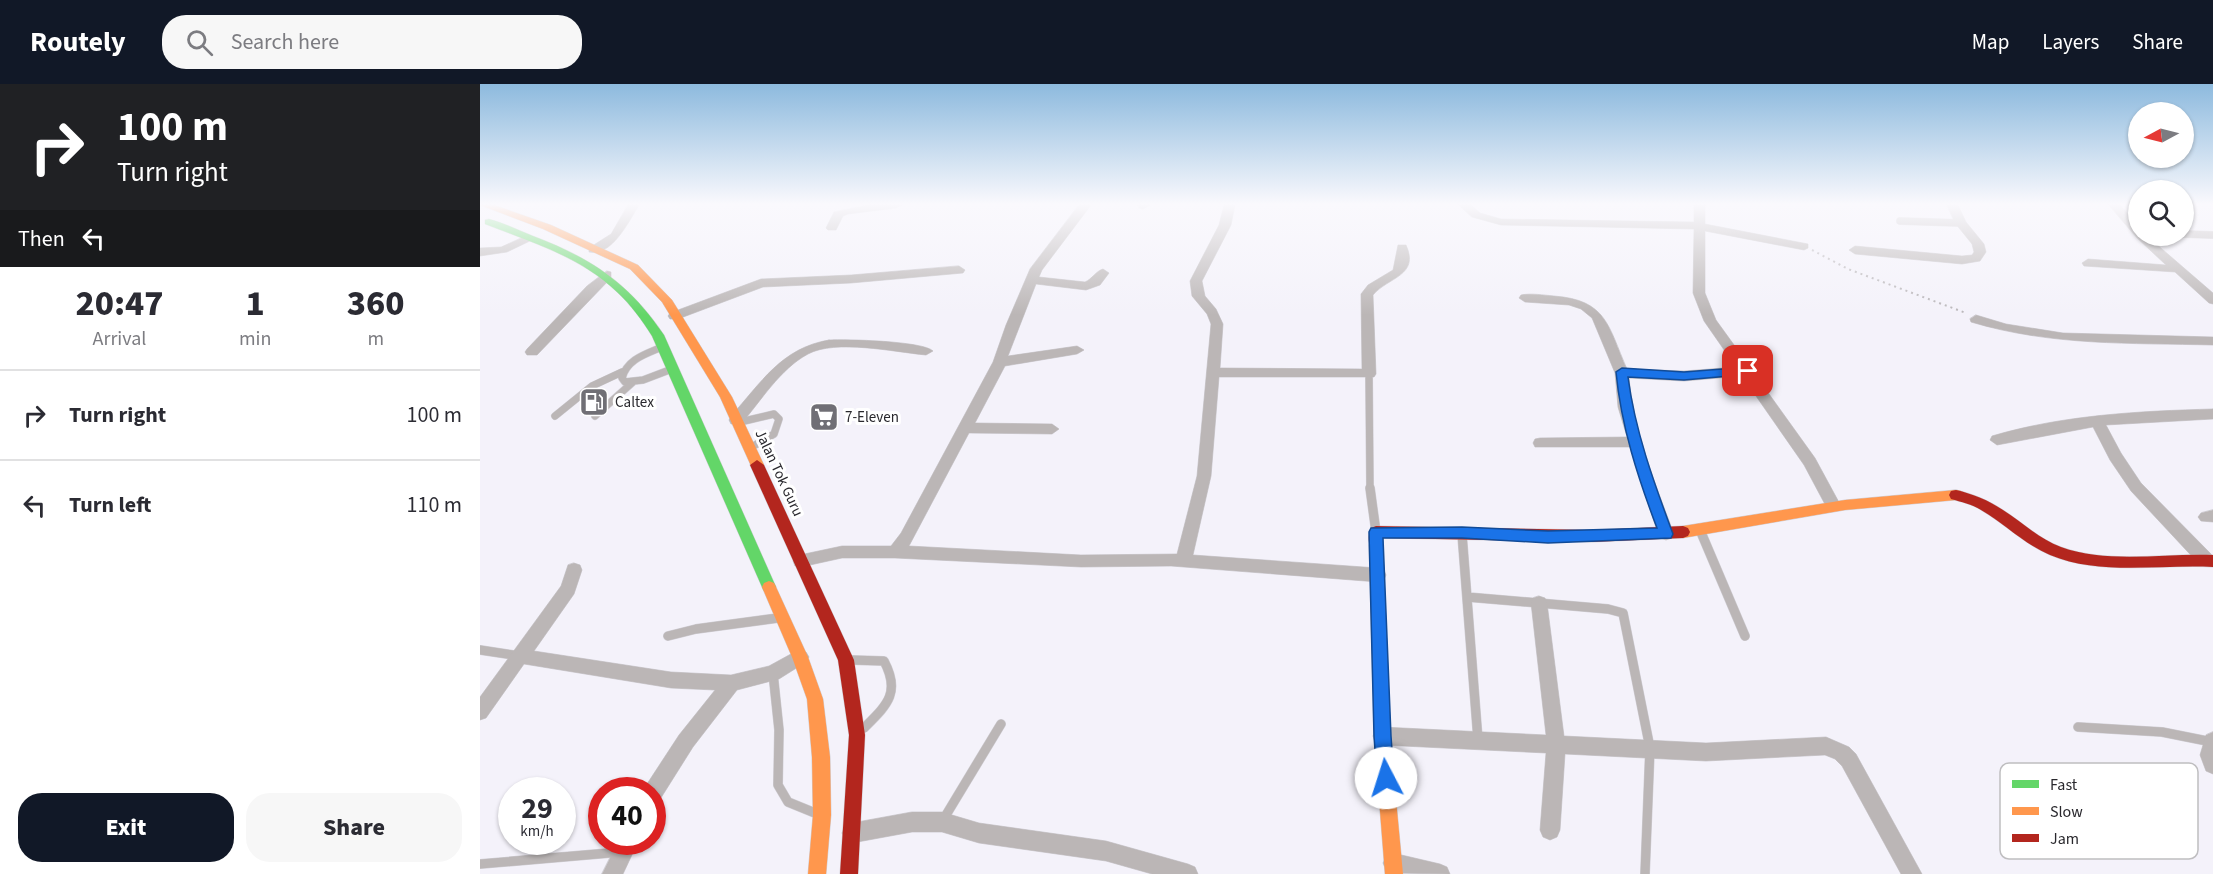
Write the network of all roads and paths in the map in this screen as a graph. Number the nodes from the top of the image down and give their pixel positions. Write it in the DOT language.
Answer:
graph roads {
  1 [pos="520,242"];
  2 [pos="537,242"];
  3 [pos="577,242"];
  4 [pos="606,242"];
  5 [pos="1057,242"];
  6 [pos="1216,242"];
  7 [pos="1699,242"];
  8 [pos="1782,242"];
  9 [pos="1976,242"];
  10 [pos="1804,246"];
  11 [pos="2153,246"];
  12 [pos="1402,247"];
  13 [pos="593,250"];
  14 [pos="1855,250"];
  15 [pos="480,252"];
  16 [pos="2088,263"];
  17 [pos="2178,269"];
  18 [pos="959,270"];
  19 [pos="1103,273"];
  20 [pos="607,275"];
  21 [pos="1032,279"];
  22 [pos="1525,298"];
  23 [pos="2213,300"];
  24 [pos="674,316"];
  25 [pos="1976,319"];
  26 [pos="2213,341"];
  27 [pos="663,346"];
  28 [pos="1077,350"];
  29 [pos="926,351"];
  30 [pos="532,352"];
  31 [pos="1000,362"];
  32 [pos="673,369"];
  33 [pos="1748,371"];
  34 [pos="622,372"];
  35 [pos="1213,372"];
  36 [pos="1622,372"];
  37 [pos="1369,374"];
  38 [pos="633,382"];
  39 [pos="2213,414"];
  40 [pos="555,416"];
  41 [pos="595,416"];
  42 [pos="2097,421"];
  43 [pos="737,422"];
  44 [pos="964,428"];
  45 [pos="1052,429"];
  46 [pos="1997,440"];
  47 [pos="1636,442"];
  48 [pos="1540,443"];
  49 [pos="748,454"];
  50 [pos="1833,506"];
  51 [pos="1699,529"];
  52 [pos="1376,532"];
  53 [pos="1462,532"];
  54 [pos="1666,534"];
  55 [pos="895,552"];
  56 [pos="2209,560"];
  57 [pos="801,561"];
  58 [pos="1183,561"];
  59 [pos="574,570"];
  60 [pos="1378,575"];
  61 [pos="1467,597"];
  62 [pos="1539,603"];
  63 [pos="783,618"];
  64 [pos="668,636"];
  65 [pos="1745,636"];
  66 [pos="480,650"];
  67 [pos="520,656"];
  68 [pos="800,657"];
  69 [pos="846,660"];
  70 [pos="773,673"];
  71 [pos="731,683"];
  72 [pos="480,712"];
  73 [pos="1002,724"];
  74 [pos="2078,727"];
  75 [pos="857,735"];
  76 [pos="1382,736"];
  77 [pos="1478,740"];
  78 [pos="2212,742"];
  79 [pos="1556,744"];
  80 [pos="1650,748"];
  81 [pos="2213,765"];
  82 [pos="663,777"];
  83 [pos="822,815"];
  84 [pos="942,822"];
  85 [pos="1550,830"];
  86 [pos="852,833"];
  87 [pos="588,851"];
  88 [pos="621,855"];
  89 [pos="480,864"];
  90 [pos="1393,868"];
  91 [pos="612,874"];
  92 [pos="817,874"];
  93 [pos="849,874"];
  94 [pos="1188,874"];
  95 [pos="1440,874"];
  96 [pos="1645,874"];
  97 [pos="1912,874"];
  1 -- 15 [label="street"];
  2 -- 20 [label="main road"];
  3 -- 13 [label="main road, Jalan Tok Guru"];
  4 -- 13 [label="street"];
  5 -- 21 [label="street"];
  6 -- 35 [label="street"];
  7 -- 33 [label="street"];
  8 -- 10 [label="street"];
  9 -- 14 [label="street"];
  10 -- 25 [label="path"];
  11 -- 17 [label="street"];
  12 -- 37 [label="street"];
  13 -- 24 [label="main road, Jalan Tok Guru"];
  16 -- 17 [label="street"];
  17 -- 23 [label="street"];
  18 -- 24 [label="street"];
  19 -- 21 [label="street"];
  20 -- 27 [label="main road"];
  20 -- 30 [label="street"];
  21 -- 31 [label="street"];
  22 -- 36 [label="street"];
  24 -- 43 [label="main road, Jalan Tok Guru"];
  25 -- 26 [label="street"];
  27 -- 32 [label="main road"];
  27 -- 34 [label="lane"];
  28 -- 31 [label="street"];
  29 -- 43 [label="street"];
  31 -- 44 [label="street"];
  32 -- 38 [label="lane"];
  32 -- 63 [label="main road"];
  33 -- 36 [label="street"];
  33 -- 50 [label="street"];
  34 -- 38 [label="lane"];
  34 -- 40 [label="lane"];
  35 -- 37 [label="street"];
  35 -- 58 [label="street"];
  36 -- 47 [label="street"];
  37 -- 52 [label="lane"];
  38 -- 41 [label="lane"];
  39 -- 42 [label="street"];
  42 -- 46 [label="street"];
  42 -- 56 [label="street"];
  43 -- 49 [label="main road, Jalan Tok Guru"];
  43 -- 49 [label="lane"];
  44 -- 45 [label="street"];
  44 -- 55 [label="street"];
  47 -- 48 [label="street"];
  47 -- 54 [label="street"];
  49 -- 57 [label="main road, Jalan Tok Guru"];
  50 -- 51 [label="main road"];
  50 -- 56 [label="main road"];
  51 -- 54 [label="main road"];
  51 -- 65 [label="lane"];
  52 -- 53 [label="main road"];
  52 -- 60 [label="main road"];
  53 -- 54 [label="main road"];
  53 -- 61 [label="lane"];
  55 -- 57 [label="street"];
  55 -- 58 [label="street"];
  57 -- 69 [label="main road, Jalan Tok Guru"];
  58 -- 60 [label="street"];
  59 -- 67 [label="street"];
  60 -- 76 [label="main road"];
  61 -- 62 [label="lane"];
  61 -- 77 [label="lane"];
  62 -- 79 [label="street"];
  62 -- 80 [label="lane"];
  63 -- 64 [label="lane"];
  63 -- 68 [label="main road"];
  66 -- 67 [label="lane"];
  67 -- 71 [label="street"];
  67 -- 72 [label="street"];
  68 -- 70 [label="street"];
  68 -- 83 [label="main road"];
  69 -- 75 [label="main road, Jalan Tok Guru"];
  69 -- 75 [label="lane"];
  70 -- 71 [label="street"];
  70 -- 83 [label="lane"];
  71 -- 82 [label="street"];
  73 -- 84 [label="lane"];
  74 -- 78 [label="lane"];
  75 -- 86 [label="main road, Jalan Tok Guru"];
  76 -- 77 [label="street"];
  76 -- 90 [label="main road"];
  77 -- 79 [label="street"];
  78 -- 81 [label="street"];
  79 -- 80 [label="street"];
  79 -- 85 [label="street"];
  80 -- 96 [label="lane"];
  80 -- 97 [label="street"];
  83 -- 92 [label="main road"];
  84 -- 86 [label="street"];
  84 -- 94 [label="street"];
  86 -- 93 [label="main road, Jalan Tok Guru"];
  87 -- 89 [label="lane"];
  88 -- 91 [label="street"];
  90 -- 95 [label="street"];
}
